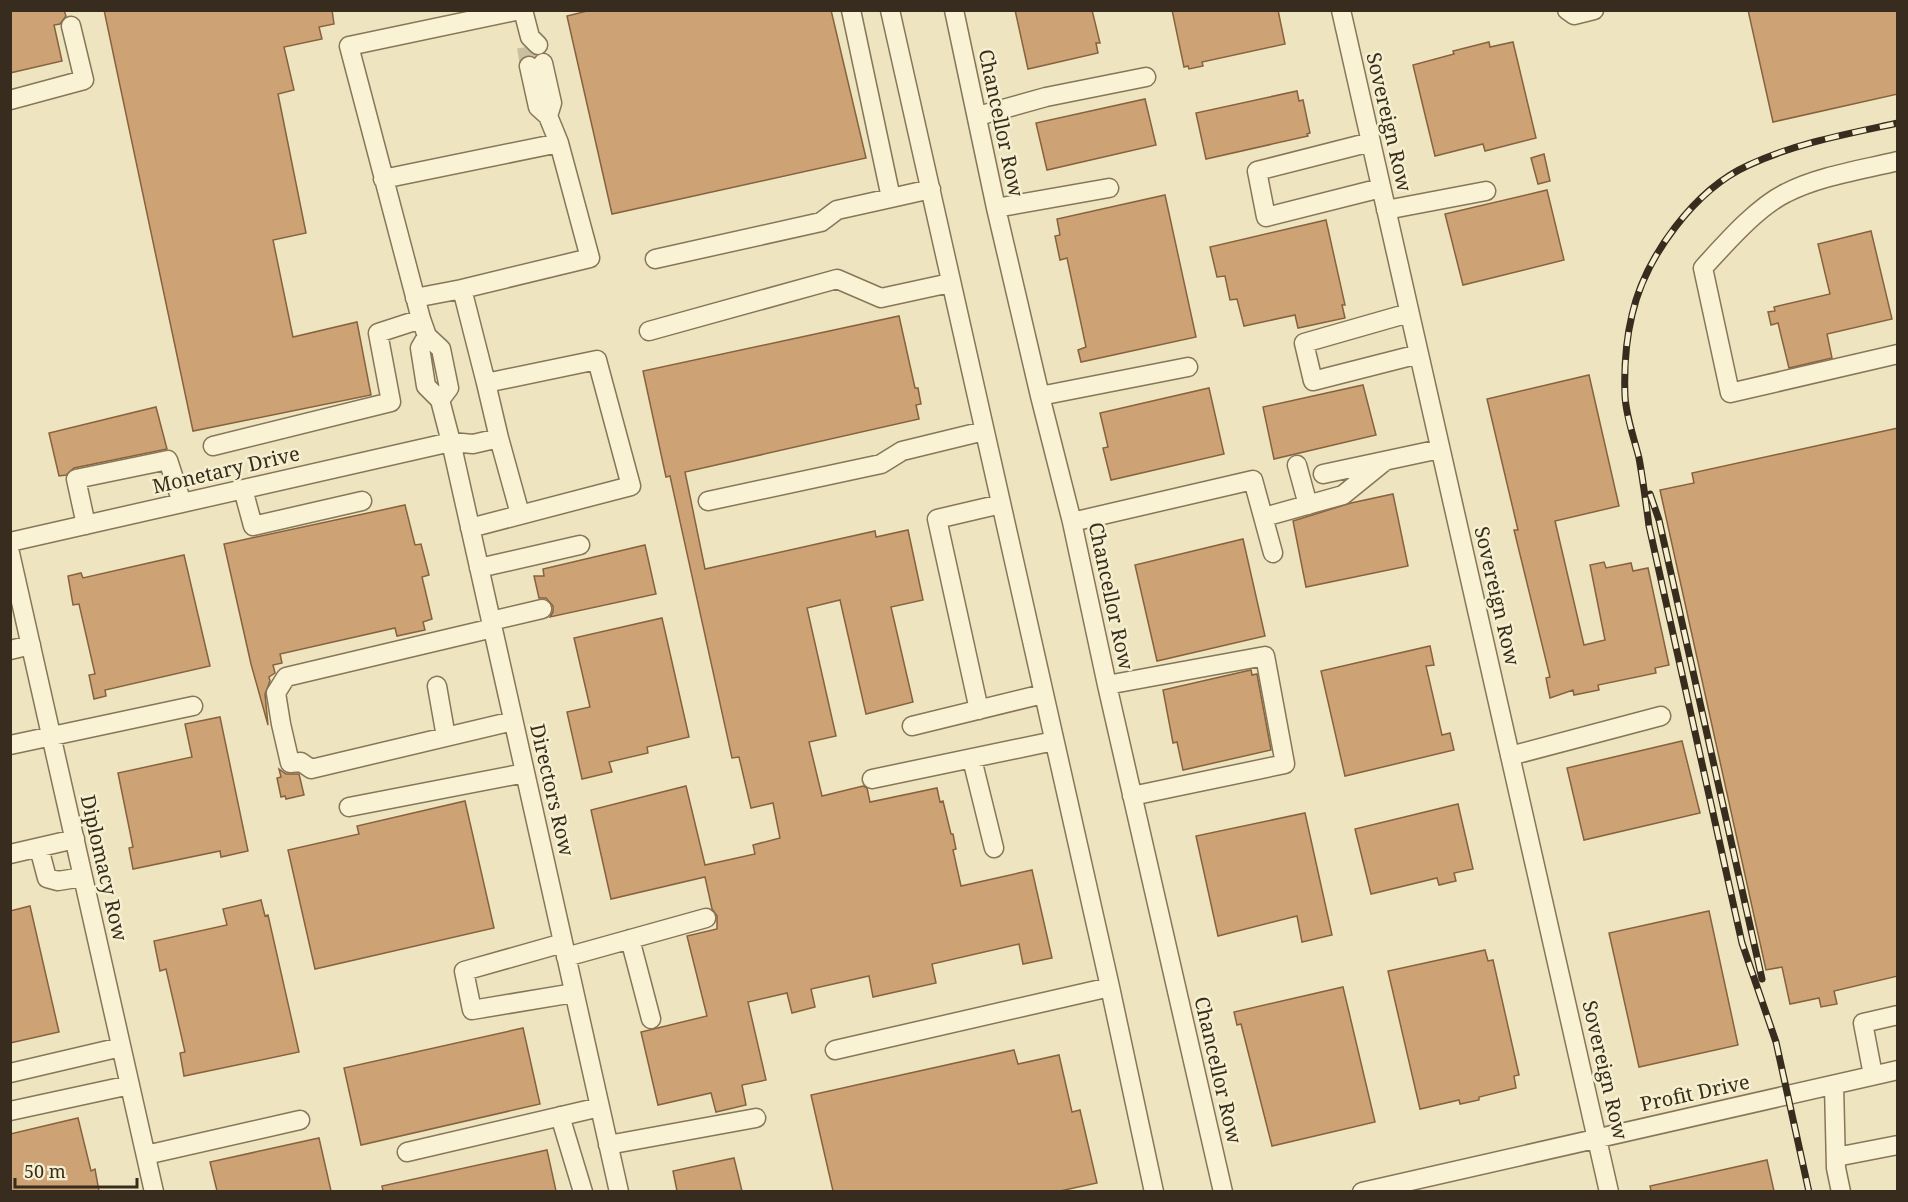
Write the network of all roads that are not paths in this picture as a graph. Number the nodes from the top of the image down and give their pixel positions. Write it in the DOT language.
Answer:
graph roads {
  1 [pos="521,10"];
  2 [pos="851,10"];
  3 [pos="890,10"];
  4 [pos="954,10"];
  5 [pos="1341,10"];
  6 [pos="1567,10"];
  7 [pos="1594,10"];
  8 [pos="71,26"];
  9 [pos="532,43"];
  10 [pos="536,65"];
  11 [pos="1146,76"];
  12 [pos="10,100"];
  13 [pos="978,116"];
  14 [pos="1371,142"];
  15 [pos="559,143"];
  16 [pos="1898,161"];
  17 [pos="383,179"];
  18 [pos="1109,188"];
  19 [pos="1381,188"];
  20 [pos="931,189"];
  21 [pos="1486,191"];
  22 [pos="891,198"];
  23 [pos="996,208"];
  24 [pos="1386,210"];
  25 [pos="655,260"];
  26 [pos="950,283"];
  27 [pos="462,289"];
  28 [pos="415,298"];
  29 [pos="1410,313"];
  30 [pos="424,327"];
  31 [pos="649,332"];
  32 [pos="1419,354"];
  33 [pos="1898,354"];
  34 [pos="1188,368"];
  35 [pos="486,382"];
  36 [pos="1040,396"];
  37 [pos="984,431"];
  38 [pos="499,438"];
  39 [pos="451,442"];
  40 [pos="213,446"];
  41 [pos="1440,449"];
  42 [pos="1385,461"];
  43 [pos="1297,465"];
  44 [pos="1323,474"];
  45 [pos="243,489"];
  46 [pos="362,501"];
  47 [pos="708,501"];
  48 [pos="182,503"];
  49 [pos="1001,504"];
  50 [pos="1308,505"];
  51 [pos="520,514"];
  52 [pos="1264,517"];
  53 [pos="1072,522"];
  54 [pos="86,525"];
  55 [pos="470,528"];
  56 [pos="10,542"];
  57 [pos="580,545"];
  58 [pos="10,553"];
  59 [pos="1273,554"];
  60 [pos="479,568"];
  61 [pos="542,609"];
  62 [pos="17,611"];
  63 [pos="492,624"];
  64 [pos="31,645"];
  65 [pos="10,650"];
  66 [pos="1107,685"];
  67 [pos="437,686"];
  68 [pos="1043,694"];
  69 [pos="193,706"];
  70 [pos="979,710"];
  71 [pos="1661,716"];
  72 [pos="513,721"];
  73 [pos="912,726"];
  74 [pos="52,736"];
  75 [pos="446,736"];
  76 [pos="1054,741"];
  77 [pos="10,745"];
  78 [pos="1510,756"];
  79 [pos="972,759"];
  80 [pos="525,772"];
  81 [pos="872,779"];
  82 [pos="1132,796"];
  83 [pos="349,807"];
  84 [pos="75,840"];
  85 [pos="39,848"];
  86 [pos="994,848"];
  87 [pos="10,854"];
  88 [pos="83,878"];
  89 [pos="706,918"];
  90 [pos="630,939"];
  91 [pos="565,950"];
  92 [pos="1110,987"];
  93 [pos="574,993"];
  94 [pos="1898,1015"];
  95 [pos="651,1018"];
  96 [pos="121,1047"];
  97 [pos="835,1050"];
  98 [pos="1898,1070"];
  99 [pos="10,1073"];
  100 [pos="1873,1075"];
  101 [pos="130,1085"];
  102 [pos="1834,1085"];
  103 [pos="600,1107"];
  104 [pos="10,1111"];
  105 [pos="560,1116"];
  106 [pos="756,1118"];
  107 [pos="300,1120"];
  108 [pos="1597,1138"];
  109 [pos="608,1145"];
  110 [pos="1898,1145"];
  111 [pos="407,1152"];
  112 [pos="146,1155"];
  113 [pos="1836,1157"];
  114 [pos="154,1191"];
  115 [pos="583,1191"];
  116 [pos="619,1191"];
  117 [pos="1154,1191"];
  118 [pos="1222,1191"];
  119 [pos="1362,1191"];
  120 [pos="1609,1191"];
  121 [pos="1841,1191"];
  1 -- 9 [label="street"];
  1 -- 17 [label="street"];
  2 -- 22 [label="street"];
  3 -- 20 [label="street"];
  4 -- 13 [label="street, Chancellor Row"];
  5 -- 14 [label="street, Sovereign Row"];
  6 -- 7 [label="street"];
  8 -- 12 [label="street"];
  10 -- 15 [label="street"];
  11 -- 13 [label="street"];
  13 -- 23 [label="street, Chancellor Row"];
  14 -- 19 [label="street, Sovereign Row"];
  14 -- 19 [label="street"];
  15 -- 17 [label="street"];
  15 -- 27 [label="street"];
  16 -- 33 [label="street"];
  17 -- 28 [label="street"];
  18 -- 23 [label="street"];
  19 -- 24 [label="street, Sovereign Row"];
  20 -- 22 [label="street"];
  20 -- 26 [label="street"];
  21 -- 24 [label="street"];
  22 -- 25 [label="street"];
  23 -- 36 [label="street, Chancellor Row"];
  24 -- 29 [label="street, Sovereign Row"];
  26 -- 31 [label="street"];
  26 -- 37 [label="street"];
  27 -- 28 [label="street"];
  27 -- 35 [label="street"];
  28 -- 30 [label="street"];
  29 -- 32 [label="street, Sovereign Row"];
  29 -- 32 [label="street"];
  30 -- 39 [label="street, Directors Row"];
  30 -- 40 [label="street"];
  32 -- 41 [label="street, Sovereign Row"];
  34 -- 36 [label="street"];
  35 -- 38 [label="street"];
  35 -- 51 [label="street"];
  36 -- 53 [label="street, Chancellor Row"];
  37 -- 47 [label="street"];
  37 -- 49 [label="street"];
  38 -- 39 [label="street, Monetary Drive"];
  38 -- 51 [label="street"];
  39 -- 45 [label="street, Monetary Drive"];
  39 -- 55 [label="street, Directors Row"];
  41 -- 42 [label="street"];
  41 -- 78 [label="street, Sovereign Row"];
  42 -- 44 [label="street"];
  42 -- 50 [label="street"];
  43 -- 50 [label="street"];
  45 -- 46 [label="street"];
  45 -- 48 [label="street, Monetary Drive"];
  48 -- 54 [label="street, Monetary Drive"];
  48 -- 54 [label="street"];
  49 -- 68 [label="street"];
  49 -- 70 [label="street"];
  50 -- 52 [label="street"];
  51 -- 55 [label="street"];
  52 -- 53 [label="street"];
  52 -- 59 [label="street"];
  53 -- 66 [label="street, Chancellor Row"];
  54 -- 56 [label="street, Monetary Drive"];
  55 -- 60 [label="street, Directors Row"];
  57 -- 60 [label="street"];
  58 -- 62 [label="street, Diplomacy Row"];
  60 -- 63 [label="street, Directors Row"];
  61 -- 63 [label="street"];
  62 -- 64 [label="street, Diplomacy Row"];
  63 -- 72 [label="street, Directors Row"];
  63 -- 75 [label="street"];
  64 -- 65 [label="street"];
  64 -- 74 [label="street, Diplomacy Row"];
  66 -- 82 [label="street, Chancellor Row"];
  66 -- 82 [label="street"];
  67 -- 75 [label="street"];
  68 -- 70 [label="street"];
  68 -- 76 [label="street"];
  69 -- 74 [label="street"];
  70 -- 73 [label="street"];
  71 -- 78 [label="street"];
  72 -- 75 [label="street"];
  72 -- 80 [label="street, Directors Row"];
  74 -- 77 [label="street"];
  74 -- 84 [label="street, Diplomacy Row"];
  76 -- 79 [label="street"];
  76 -- 92 [label="street"];
  78 -- 108 [label="street, Sovereign Row"];
  79 -- 81 [label="street"];
  79 -- 86 [label="street"];
  80 -- 83 [label="street"];
  80 -- 91 [label="street, Directors Row"];
  82 -- 118 [label="street, Chancellor Row"];
  84 -- 85 [label="street"];
  84 -- 88 [label="street, Diplomacy Row"];
  85 -- 87 [label="street"];
  85 -- 88 [label="street"];
  88 -- 96 [label="street, Diplomacy Row"];
  89 -- 90 [label="street"];
  90 -- 91 [label="street"];
  90 -- 95 [label="street"];
  91 -- 93 [label="street, Directors Row"];
  91 -- 93 [label="street"];
  92 -- 97 [label="street"];
  92 -- 117 [label="street"];
  93 -- 103 [label="street, Directors Row"];
  94 -- 100 [label="street"];
  96 -- 99 [label="street"];
  96 -- 101 [label="street, Diplomacy Row"];
  98 -- 100 [label="street, Profit Drive"];
  100 -- 102 [label="street, Profit Drive"];
  101 -- 104 [label="street"];
  101 -- 112 [label="street, Diplomacy Row"];
  102 -- 108 [label="street, Profit Drive"];
  102 -- 113 [label="street"];
  103 -- 105 [label="street"];
  103 -- 109 [label="street, Directors Row"];
  105 -- 111 [label="street"];
  105 -- 115 [label="street"];
  106 -- 109 [label="street"];
  107 -- 112 [label="street"];
  108 -- 119 [label="street, Profit Drive"];
  108 -- 120 [label="street, Sovereign Row"];
  109 -- 116 [label="street, Directors Row"];
  110 -- 113 [label="street"];
  112 -- 114 [label="street, Diplomacy Row"];
  113 -- 121 [label="street"];
}
